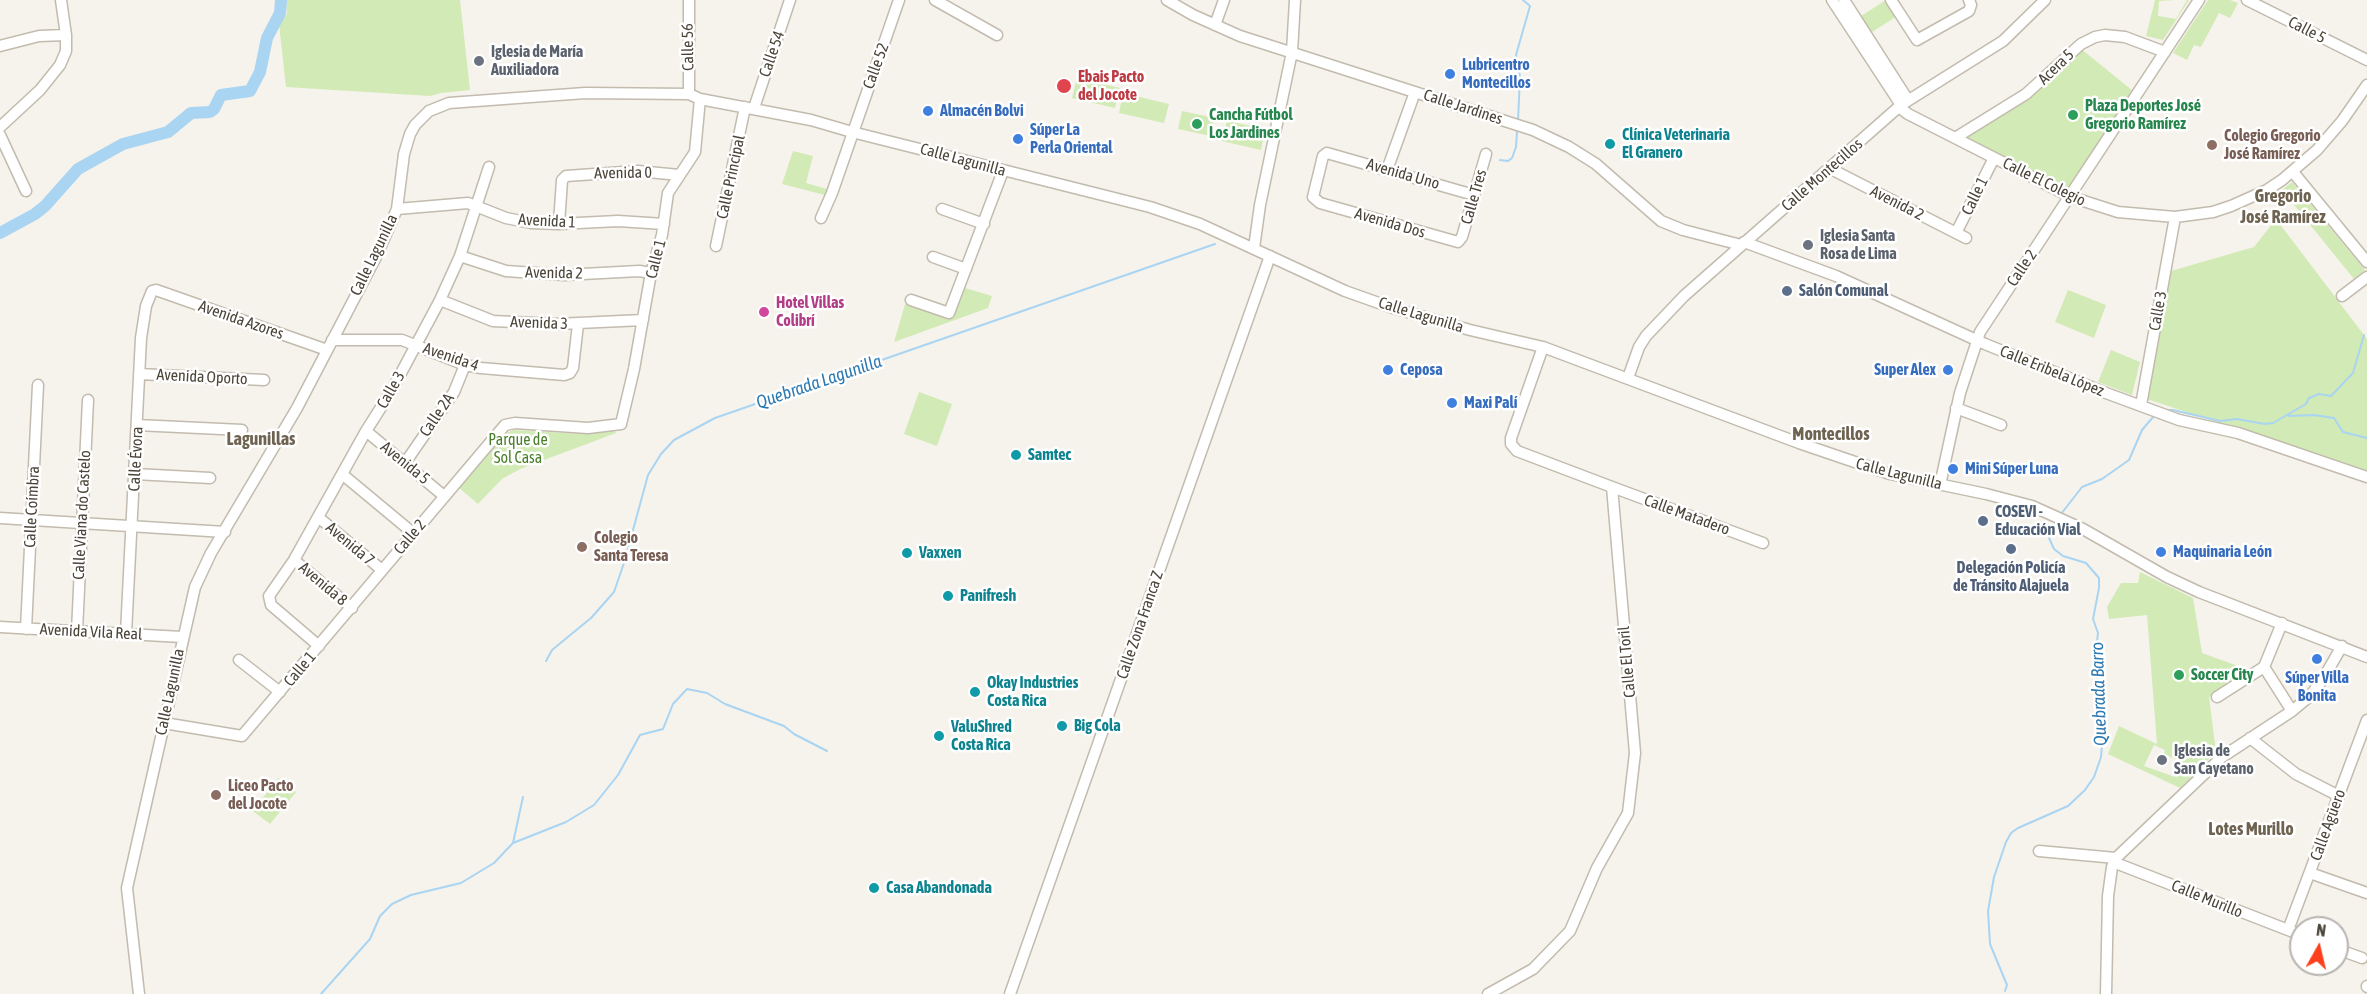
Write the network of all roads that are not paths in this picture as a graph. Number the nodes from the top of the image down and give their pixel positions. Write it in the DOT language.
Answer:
graph roads {
  1 [pos="61,0"];
  2 [pos="689,0"];
  3 [pos="790,0"];
  4 [pos="899,0"];
  5 [pos="936,0"];
  6 [pos="1167,0"];
  7 [pos="1224,0"];
  8 [pos="1295,0"];
  9 [pos="1832,0"];
  10 [pos="1844,0"];
  11 [pos="2045,0"];
  12 [pos="2199,0"];
  13 [pos="2247,0"];
  14 [pos="1898,2"];
  15 [pos="1970,2"];
  16 [pos="1215,25"];
  17 [pos="66,35"];
  18 [pos="997,35"];
  19 [pos="0,46"];
  20 [pos="1292,52"];
  21 [pos="2165,52"];
  22 [pos="2367,60"];
  23 [pos="2367,85"];
  24 [pos="1412,91"];
  25 [pos="689,94"];
  26 [pos="700,99"];
  27 [pos="1903,104"];
  28 [pos="749,107"];
  29 [pos="0,127"];
  30 [pos="852,132"];
  31 [pos="0,135"];
  32 [pos="1955,138"];
  33 [pos="1486,154"];
  34 [pos="1994,158"];
  35 [pos="489,166"];
  36 [pos="1829,168"];
  37 [pos="1387,170"];
  38 [pos="1003,171"];
  39 [pos="2293,172"];
  40 [pos="679,175"];
  41 [pos="26,191"];
  42 [pos="1474,195"];
  43 [pos="2071,197"];
  44 [pos="1320,203"];
  45 [pos="475,206"];
  46 [pos="397,209"];
  47 [pos="942,209"];
  48 [pos="2175,217"];
  49 [pos="821,218"];
  50 [pos="559,224"];
  51 [pos="664,224"];
  52 [pos="984,224"];
  53 [pos="1961,236"];
  54 [pos="1461,240"];
  55 [pos="1743,244"];
  56 [pos="716,246"];
  57 [pos="1254,248"];
  58 [pos="460,256"];
  59 [pos="1270,256"];
  60 [pos="933,257"];
  61 [pos="2367,262"];
  62 [pos="966,269"];
  63 [pos="651,273"];
  64 [pos="2367,277"];
  65 [pos="156,290"];
  66 [pos="2342,296"];
  67 [pos="440,300"];
  68 [pos="911,300"];
  69 [pos="643,320"];
  70 [pos="578,324"];
  71 [pos="1977,341"];
  72 [pos="329,345"];
  73 [pos="416,345"];
  74 [pos="1543,347"];
  75 [pos="465,365"];
  76 [pos="140,374"];
  77 [pos="1628,378"];
  78 [pos="264,380"];
  79 [pos="38,385"];
  80 [pos="88,400"];
  81 [pos="2141,405"];
  82 [pos="1956,408"];
  83 [pos="137,425"];
  84 [pos="2001,425"];
  85 [pos="501,428"];
  86 [pos="242,429"];
  87 [pos="366,431"];
  88 [pos="405,463"];
  89 [pos="135,474"];
  90 [pos="342,474"];
  91 [pos="2367,477"];
  92 [pos="210,478"];
  93 [pos="1940,485"];
  94 [pos="1612,487"];
  95 [pos="444,496"];
  96 [pos="318,517"];
  97 [pos="0,518"];
  98 [pos="32,520"];
  99 [pos="81,522"];
  100 [pos="132,527"];
  101 [pos="225,531"];
  102 [pos="413,533"];
  103 [pos="1763,543"];
  104 [pos="294,560"];
  105 [pos="382,570"];
  106 [pos="352,608"];
  107 [pos="2282,623"];
  108 [pos="0,627"];
  109 [pos="26,629"];
  110 [pos="77,631"];
  111 [pos="126,633"];
  112 [pos="182,637"];
  113 [pos="320,645"];
  114 [pos="2342,646"];
  115 [pos="2367,657"];
  116 [pos="239,660"];
  117 [pos="2264,667"];
  118 [pos="280,692"];
  119 [pos="2217,696"];
  120 [pos="2292,711"];
  121 [pos="2367,720"];
  122 [pos="164,723"];
  123 [pos="2250,738"];
  124 [pos="2338,796"];
  125 [pos="2038,850"];
  126 [pos="2115,860"];
  127 [pos="2310,873"];
  128 [pos="2367,893"];
  129 [pos="2288,930"];
  130 [pos="2349,953"];
  131 [pos="2362,958"];
  132 [pos="140,994"];
  133 [pos="1010,994"];
  134 [pos="1488,994"];
  135 [pos="2106,994"];
  1 -- 17 [label="street"];
  2 -- 25 [label="street, Calle 56"];
  3 -- 28 [label="street, Calle 54"];
  4 -- 30 [label="street, Calle 52"];
  5 -- 18 [label="street"];
  6 -- 16 [label="street, Calle Jardines"];
  7 -- 16 [label="street"];
  8 -- 20 [label="street"];
  9 -- 27 [label="street"];
  10 -- 27 [label="street"];
  11 -- 27 [label="street, Calle Montecillos"];
  12 -- 21 [label="street, Calle 2"];
  13 -- 22 [label="street, Calle 5"];
  14 -- 15 [label="street"];
  16 -- 20 [label="street, Calle Jardines"];
  17 -- 19 [label="street"];
  17 -- 29 [label="street"];
  20 -- 24 [label="street, Calle Jardines"];
  20 -- 57 [label="street"];
  21 -- 32 [label="street, Acera 5"];
  21 -- 43 [label="street, Calle 2"];
  23 -- 39 [label="street, Calle El Colegio"];
  24 -- 37 [label="street"];
  24 -- 55 [label="street, Calle Jardines"];
  25 -- 26 [label="street, Calle Lagunilla"];
  25 -- 46 [label="street, Calle Lagunilla"];
  26 -- 28 [label="street, Calle Lagunilla"];
  26 -- 40 [label="street, Calle 1"];
  27 -- 32 [label="street, Calle El Colegio"];
  27 -- 36 [label="street, Calle Montecillos"];
  28 -- 30 [label="street, Calle Lagunilla"];
  28 -- 56 [label="street, Calle Principal"];
  30 -- 38 [label="street, Calle Lagunilla"];
  30 -- 49 [label="street"];
  31 -- 41 [label="street"];
  32 -- 34 [label="street, Calle El Colegio"];
  33 -- 42 [label="street, Calle Tres"];
  34 -- 43 [label="street, Calle El Colegio"];
  34 -- 53 [label="street, Calle 1"];
  35 -- 45 [label="street, Calle 3"];
  36 -- 53 [label="street, Avenida 2"];
  36 -- 55 [label="street, Calle Montecillos"];
  37 -- 42 [label="street, Avenida Uno"];
  37 -- 44 [label="street, Avenida Uno"];
  38 -- 52 [label="street"];
  38 -- 57 [label="street, Calle Lagunilla"];
  39 -- 48 [label="street, Calle El Colegio"];
  39 -- 61 [label="street"];
  40 -- 50 [label="street, Avenida 0"];
  40 -- 51 [label="street, Calle 1"];
  42 -- 54 [label="street, Calle Tres"];
  43 -- 48 [label="street, Calle El Colegio"];
  43 -- 71 [label="street, Calle 2"];
  44 -- 54 [label="street, Avenida Dos"];
  45 -- 46 [label="street, Avenida 1"];
  45 -- 50 [label="street, Avenida 1"];
  45 -- 58 [label="street, Calle 3"];
  46 -- 72 [label="street, Calle Lagunilla"];
  47 -- 52 [label="street"];
  48 -- 81 [label="street, Calle 3"];
  50 -- 51 [label="street, Avenida 1"];
  51 -- 63 [label="street, Calle 1"];
  52 -- 62 [label="street"];
  55 -- 71 [label="street, Calle Eribela López"];
  55 -- 77 [label="street, Calle Montecillos"];
  57 -- 59 [label="street, Calle Lagunilla"];
  58 -- 63 [label="street, Avenida 2"];
  58 -- 67 [label="street, Calle 3"];
  59 -- 74 [label="street, Calle Lagunilla"];
  59 -- 133 [label="street, Calle Zona Franca Z"];
  60 -- 62 [label="street"];
  62 -- 68 [label="street"];
  63 -- 69 [label="street, Calle 1"];
  64 -- 66 [label="street"];
  65 -- 72 [label="street, Avenida Azores"];
  65 -- 76 [label="street, Calle Évora"];
  67 -- 70 [label="street, Avenida 3"];
  67 -- 73 [label="street, Calle 3"];
  69 -- 70 [label="street, Avenida 3"];
  69 -- 85 [label="street, Calle 1"];
  70 -- 75 [label="street, Avenida 4"];
  71 -- 81 [label="street, Calle Eribela López"];
  71 -- 82 [label="street, Calle 2"];
  72 -- 73 [label="street, Avenida 4"];
  72 -- 101 [label="street, Calle Lagunilla"];
  73 -- 75 [label="street, Avenida 4"];
  73 -- 87 [label="street, Calle 3"];
  74 -- 77 [label="street, Calle Lagunilla"];
  74 -- 94 [label="street"];
  75 -- 88 [label="street, Calle 2A"];
  76 -- 78 [label="street, Avenida Oporto"];
  76 -- 83 [label="street, Calle Évora"];
  77 -- 93 [label="street, Calle Lagunilla"];
  79 -- 98 [label="street, Calle Coímbra"];
  80 -- 99 [label="street, Calle Viana do Castelo"];
  81 -- 91 [label="street, Calle Eribela López"];
  82 -- 84 [label="street"];
  82 -- 93 [label="street, Calle 2"];
  83 -- 86 [label="street"];
  83 -- 89 [label="street, Calle Évora"];
  85 -- 95 [label="street, Calle 2"];
  87 -- 88 [label="street, Avenida 5"];
  87 -- 90 [label="street, Calle 3"];
  88 -- 95 [label="street, Avenida 5"];
  89 -- 92 [label="street"];
  89 -- 100 [label="street, Calle Évora"];
  90 -- 96 [label="street, Calle 3"];
  90 -- 102 [label="street"];
  93 -- 107 [label="street, Calle Lagunilla"];
  94 -- 103 [label="street, Calle Matadero"];
  94 -- 134 [label="street, Calle El Toril"];
  95 -- 102 [label="street, Calle 2"];
  96 -- 104 [label="street, Calle 3"];
  96 -- 105 [label="street, Avenida 7"];
  97 -- 98 [label="street"];
  98 -- 99 [label="street"];
  98 -- 109 [label="street, Calle Coímbra"];
  99 -- 100 [label="street"];
  99 -- 110 [label="street, Calle Viana do Castelo"];
  100 -- 101 [label="street"];
  100 -- 111 [label="street, Calle Évora"];
  101 -- 112 [label="street, Calle Lagunilla"];
  102 -- 105 [label="street, Calle 2"];
  104 -- 106 [label="street, Avenida 8"];
  104 -- 113 [label="street, Calle 3"];
  105 -- 106 [label="street, Calle 2"];
  106 -- 113 [label="street, Calle 2"];
  107 -- 114 [label="street, Calle Lagunilla"];
  107 -- 117 [label="street"];
  108 -- 109 [label="street, Avenida Vila Real"];
  109 -- 110 [label="street, Avenida Vila Real"];
  110 -- 111 [label="street, Avenida Vila Real"];
  111 -- 112 [label="street, Avenida Vila Real"];
  112 -- 122 [label="street, Calle Lagunilla"];
  113 -- 118 [label="street, Calle 1"];
  114 -- 115 [label="street, Calle Lagunilla"];
  114 -- 120 [label="street"];
  116 -- 118 [label="street"];
  117 -- 119 [label="street"];
  117 -- 120 [label="street"];
  118 -- 122 [label="street, Calle 1"];
  120 -- 123 [label="street"];
  121 -- 124 [label="street, Calle Agüero"];
  122 -- 132 [label="street, Calle Lagunilla"];
  123 -- 124 [label="street"];
  123 -- 126 [label="street"];
  124 -- 127 [label="street, Calle Agüero"];
  125 -- 126 [label="street, Calle Murillo"];
  126 -- 129 [label="street, Calle Murillo"];
  126 -- 135 [label="street"];
  127 -- 128 [label="street"];
  127 -- 129 [label="street, Calle Agüero"];
  130 -- 131 [label="street"];
}
